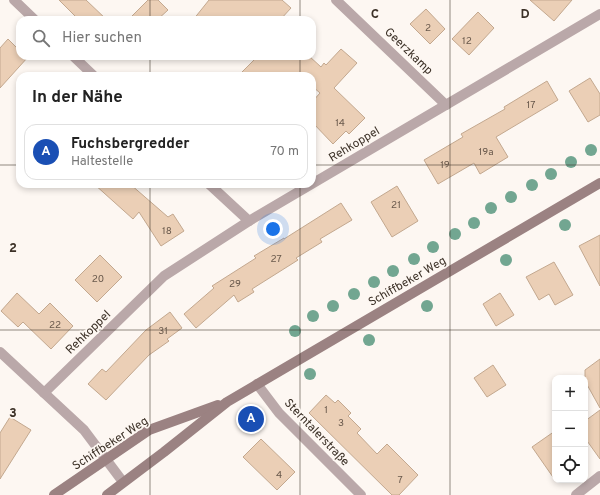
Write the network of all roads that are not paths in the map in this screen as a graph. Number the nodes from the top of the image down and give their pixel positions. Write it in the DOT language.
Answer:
graph roads {
  1 [pos="14,0"];
  2 [pos="336,0"];
  3 [pos="600,14"];
  4 [pos="31,16"];
  5 [pos="77,60"];
  6 [pos="90,72"];
  7 [pos="446,105"];
  8 [pos="316,182"];
  9 [pos="600,184"];
  10 [pos="213,188"];
  11 [pos="306,188"];
  12 [pos="249,222"];
  13 [pos="0,352"];
  14 [pos="256,384"];
  15 [pos="44,393"];
  16 [pos="227,402"];
  17 [pos="106,460"];
  18 [pos="600,476"];
  19 [pos="123,482"];
  20 [pos="54,495"];
  21 [pos="107,495"];
  22 [pos="361,495"];
  23 [pos="576,495"];
  1 -- 4 [label="street"];
  2 -- 7 [label="street, Geerzkamp"];
  3 -- 7 [label="street, Rehkoppel"];
  5 -- 6 [label="street"];
  7 -- 8 [label="street, Rehkoppel"];
  9 -- 14 [label="main road, Schiffbeker Weg"];
  10 -- 12 [label="street"];
  11 -- 12 [label="street, Rehkoppel"];
  12 -- 15 [label="street, Rehkoppel"];
  13 -- 15 [label="street"];
  14 -- 16 [label="main road, Schiffbeker Weg"];
  14 -- 22 [label="street, Sterntalerstraße"];
  15 -- 17 [label="street"];
  16 -- 17 [label="main road, Schiffbeker Weg"];
  16 -- 19 [label="main road, Schiffbeker Weg"];
  17 -- 19 [label="street"];
  17 -- 20 [label="main road, Schiffbeker Weg"];
  18 -- 23 [label="street"];
  19 -- 21 [label="main road, Schiffbeker Weg"];
}
